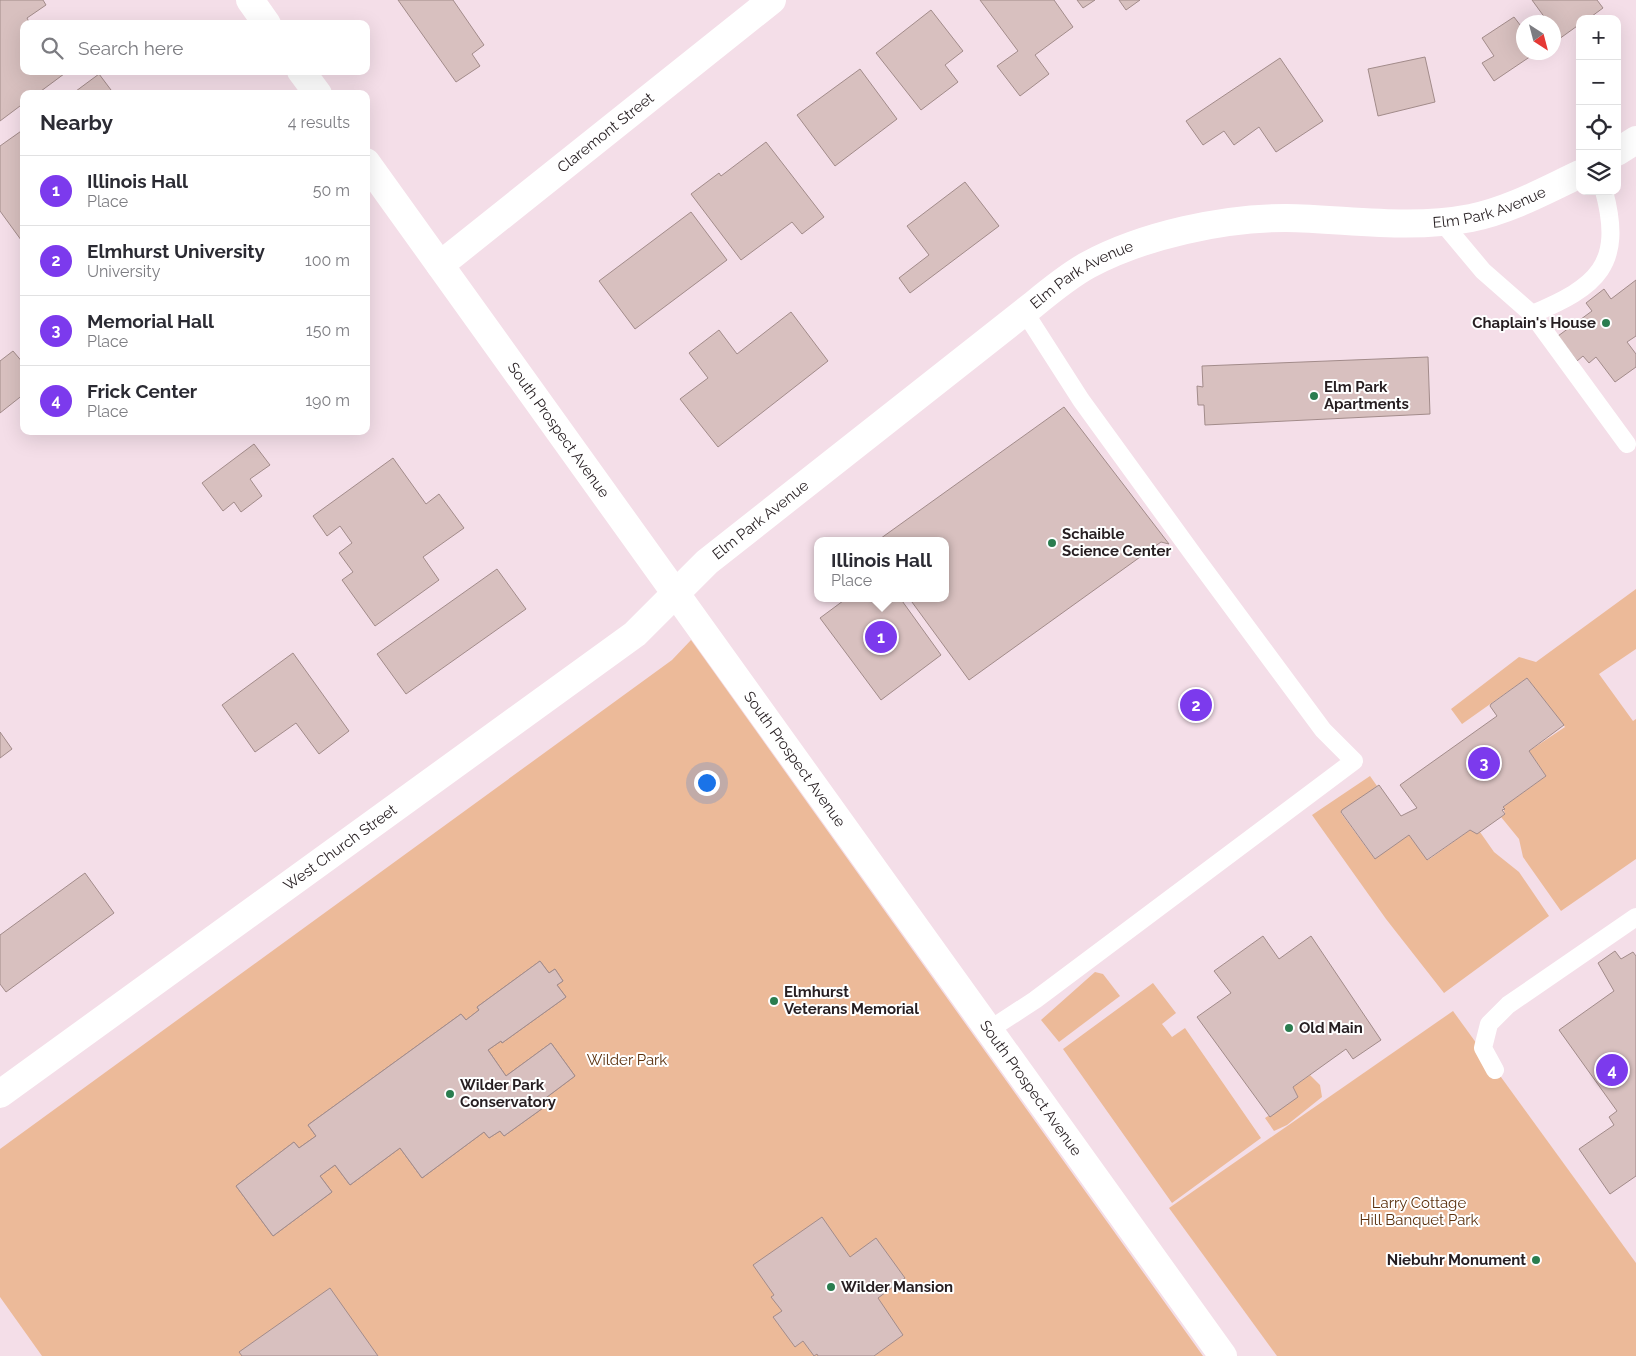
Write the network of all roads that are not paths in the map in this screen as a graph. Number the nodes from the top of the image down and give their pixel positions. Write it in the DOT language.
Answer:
graph roads {
  1 [pos="250,0"];
  2 [pos="772,0"];
  3 [pos="264,20"];
  4 [pos="305,75"];
  5 [pos="315,90"];
  6 [pos="1636,140"];
  7 [pos="1620,150"];
  8 [pos="370,168"];
  9 [pos="1576,176"];
  10 [pos="1605,195"];
  11 [pos="1442,222"];
  12 [pos="440,265"];
  13 [pos="1024,311"];
  14 [pos="1532,314"];
  15 [pos="1627,444"];
  16 [pos="675,594"];
  17 [pos="1636,917"];
  18 [pos="989,1030"];
  19 [pos="1495,1070"];
  20 [pos="0,1094"];
  21 [pos="1223,1356"];
  1 -- 3 [label="street"];
  2 -- 12 [label="street, Claremont Street"];
  4 -- 5 [label="street"];
  6 -- 7 [label="street"];
  8 -- 12 [label="street, South Prospect Avenue"];
  9 -- 11 [label="street, Elm Park Avenue"];
  10 -- 14 [label="lane"];
  11 -- 13 [label="street, Elm Park Avenue"];
  11 -- 14 [label="lane"];
  12 -- 16 [label="street, South Prospect Avenue"];
  13 -- 16 [label="street, Elm Park Avenue"];
  13 -- 18 [label="lane"];
  14 -- 15 [label="lane"];
  16 -- 18 [label="street, South Prospect Avenue"];
  16 -- 20 [label="street, West Church Street"];
  17 -- 19 [label="lane"];
  18 -- 21 [label="street, South Prospect Avenue"];
}
